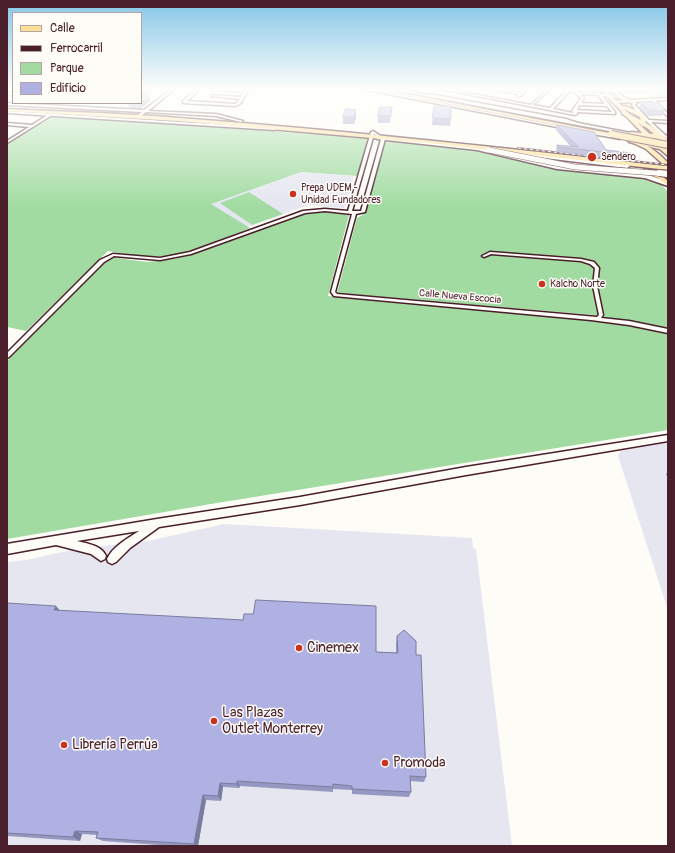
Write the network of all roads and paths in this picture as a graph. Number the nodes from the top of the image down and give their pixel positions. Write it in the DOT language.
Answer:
graph roads {
  1 [pos="30,128"];
  2 [pos="290,128"];
  3 [pos="305,128"];
  4 [pos="579,128"];
  5 [pos="585,128"];
  6 [pos="595,128"];
  7 [pos="641,128"];
  8 [pos="645,128"];
  9 [pos="645,128"];
  10 [pos="649,128"];
  11 [pos="372,135"];
  12 [pos="653,136"];
  13 [pos="631,137"];
  14 [pos="382,138"];
  15 [pos="396,138"];
  16 [pos="668,138"];
  17 [pos="404,141"];
  18 [pos="7,142"];
  19 [pos="663,147"];
  20 [pos="477,148"];
  21 [pos="489,150"];
  22 [pos="512,153"];
  23 [pos="366,156"];
  24 [pos="581,159"];
  25 [pos="611,162"];
  26 [pos="649,162"];
  27 [pos="598,163"];
  28 [pos="666,163"];
  29 [pos="377,165"];
  30 [pos="627,166"];
  31 [pos="643,170"];
  32 [pos="668,174"];
  33 [pos="668,184"];
  34 [pos="352,213"];
  35 [pos="484,256"];
  36 [pos="598,319"];
  37 [pos="668,331"];
  38 [pos="7,356"];
  39 [pos="668,438"];
  40 [pos="157,523"];
  41 [pos="55,540"];
  42 [pos="7,549"];
  43 [pos="101,556"];
  44 [pos="112,559"];
  1 -- 18 [label="street"];
  2 -- 11 [label="main road"];
  3 -- 11 [label="main road"];
  4 -- 13 [label="street"];
  5 -- 19 [label="highway, bridge"];
  6 -- 13 [label="street"];
  7 -- 13 [label="main road"];
  8 -- 12 [label="highway"];
  9 -- 12 [label="main road"];
  10 -- 16 [label="street"];
  11 -- 14 [label="main road"];
  11 -- 23 [label="street, Calle Nueva Escocia"];
  11 -- 26 [label="main road"];
  12 -- 13 [label="highway"];
  12 -- 16 [label="highway"];
  12 -- 19 [label="highway"];
  12 -- 19 [label="main road"];
  13 -- 19 [label="highway"];
  14 -- 15 [label="main road"];
  14 -- 17 [label="street"];
  14 -- 29 [label="street"];
  15 -- 17 [label="main road"];
  15 -- 24 [label="main road"];
  17 -- 20 [label="street"];
  19 -- 26 [label="main road"];
  19 -- 28 [label="main road"];
  20 -- 21 [label="street"];
  20 -- 33 [label="street"];
  21 -- 22 [label="street"];
  21 -- 32 [label="street, bridge"];
  22 -- 27 [label="street"];
  22 -- 31 [label="street"];
  23 -- 29 [label="street"];
  23 -- 34 [label="street, Calle Nueva Escocia"];
  24 -- 25 [label="main road"];
  24 -- 28 [label="main road"];
  25 -- 27 [label="main road"];
  25 -- 28 [label="main road"];
  25 -- 30 [label="main road"];
  26 -- 28 [label="main road"];
  27 -- 30 [label="street"];
  28 -- 32 [label="main road"];
  29 -- 34 [label="street"];
  30 -- 31 [label="main road"];
  31 -- 33 [label="main road"];
  34 -- 36 [label="street, Calle Nueva Escocia"];
  34 -- 38 [label="street"];
  35 -- 36 [label="street"];
  36 -- 37 [label="street, Calle Nueva Escocia"];
  39 -- 40 [label="street"];
  40 -- 41 [label="street"];
  40 -- 44 [label="street"];
  41 -- 42 [label="street"];
  41 -- 43 [label="street"];
}
